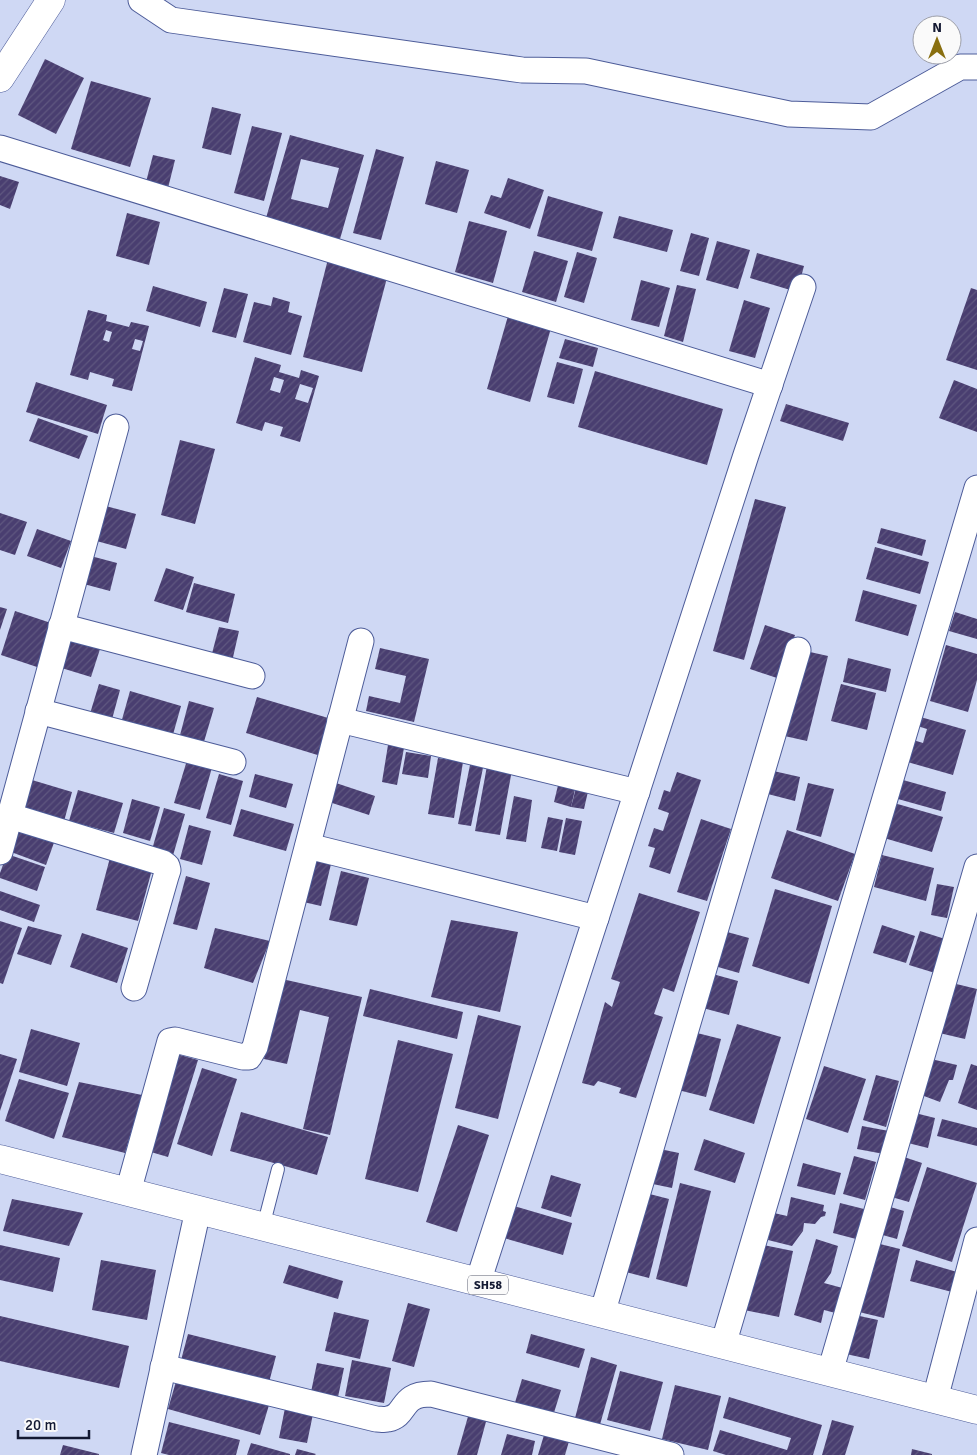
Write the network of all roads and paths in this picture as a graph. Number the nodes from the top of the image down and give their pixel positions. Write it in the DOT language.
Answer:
graph roads {
  1 [pos="51,0"];
  2 [pos="140,0"];
  3 [pos="977,67"];
  4 [pos="0,78"];
  5 [pos="0,148"];
  6 [pos="803,287"];
  7 [pos="770,385"];
  8 [pos="116,427"];
  9 [pos="977,488"];
  10 [pos="61,626"];
  11 [pos="361,641"];
  12 [pos="798,650"];
  13 [pos="252,676"];
  14 [pos="38,711"];
  15 [pos="340,720"];
  16 [pos="233,762"];
  17 [pos="637,792"];
  18 [pos="10,816"];
  19 [pos="308,846"];
  20 [pos="0,852"];
  21 [pos="977,867"];
  22 [pos="596,918"];
  23 [pos="134,988"];
  24 [pos="0,1159"];
  25 [pos="278,1169"];
  26 [pos="128,1192"];
  27 [pos="198,1210"];
  28 [pos="263,1227"];
  29 [pos="977,1240"];
  30 [pos="478,1282"];
  31 [pos="602,1314"];
  32 [pos="723,1345"];
  33 [pos="163,1367"];
  34 [pos="830,1372"];
  35 [pos="935,1399"];
  36 [pos="977,1410"];
  37 [pos="144,1455"];
  38 [pos="671,1455"];
  1 -- 4 [label="main road"];
  2 -- 3 [label="street"];
  5 -- 7 [label="street"];
  6 -- 7 [label="street"];
  7 -- 17 [label="street"];
  8 -- 10 [label="street"];
  9 -- 32 [label="street"];
  10 -- 13 [label="street"];
  10 -- 14 [label="street"];
  11 -- 15 [label="street"];
  12 -- 31 [label="street"];
  14 -- 16 [label="street"];
  14 -- 18 [label="street"];
  15 -- 17 [label="street"];
  15 -- 19 [label="street"];
  17 -- 22 [label="street"];
  18 -- 20 [label="street"];
  18 -- 23 [label="street"];
  19 -- 22 [label="street"];
  19 -- 26 [label="street"];
  21 -- 34 [label="street"];
  22 -- 30 [label="street"];
  24 -- 26 [label="main road, SH58"];
  25 -- 28 [label="lane"];
  26 -- 27 [label="main road, SH58"];
  27 -- 28 [label="main road, SH58"];
  27 -- 33 [label="street"];
  28 -- 30 [label="main road, SH58"];
  29 -- 35 [label="street"];
  30 -- 31 [label="main road, SH58"];
  31 -- 32 [label="main road, SH58"];
  32 -- 34 [label="main road, SH58"];
  33 -- 37 [label="street"];
  33 -- 38 [label="street"];
  34 -- 35 [label="main road, SH58"];
  35 -- 36 [label="main road, SH58"];
}
